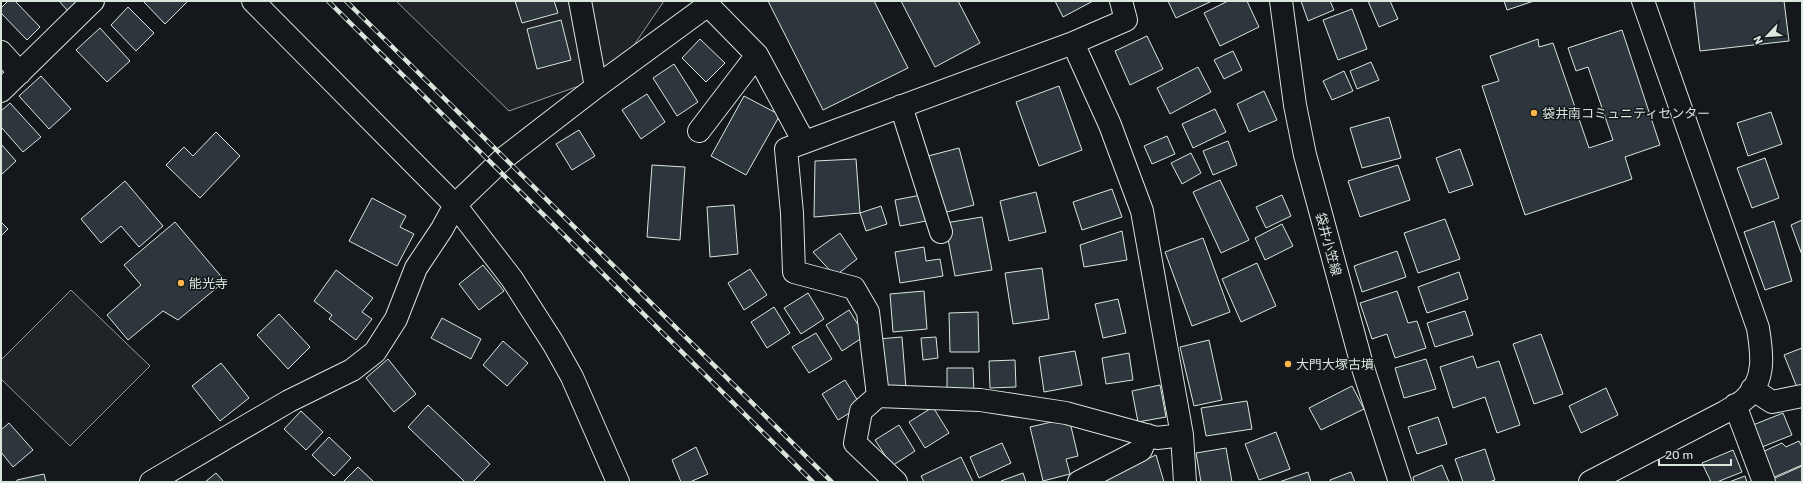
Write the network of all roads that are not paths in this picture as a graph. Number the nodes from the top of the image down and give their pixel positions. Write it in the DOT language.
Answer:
graph roads {
  1 [pos="93,1"];
  2 [pos="253,1"];
  3 [pos="580,1"];
  4 [pos="1121,1"];
  5 [pos="1281,1"];
  6 [pos="1643,1"];
  7 [pos="1072,43"];
  8 [pos="1,52"];
  9 [pos="758,55"];
  10 [pos="20,72"];
  11 [pos="596,87"];
  12 [pos="1,91"];
  13 [pos="901,106"];
  14 [pos="699,131"];
  15 [pos="804,142"];
  16 [pos="455,205"];
  17 [pos="941,232"];
  18 [pos="1752,389"];
  19 [pos="878,396"];
  20 [pos="1802,396"];
  21 [pos="1735,405"];
  22 [pos="1147,435"];
  23 [pos="1182,435"];
  24 [pos="177,476"];
  25 [pos="150,482"];
  26 [pos="618,482"];
  27 [pos="896,482"];
  28 [pos="1079,482"];
  29 [pos="1185,482"];
  30 [pos="1400,482"];
  31 [pos="1590,482"];
  32 [pos="1764,482"];
  1 -- 10 [label="street"];
  2 -- 16 [label="street"];
  3 -- 11 [label="street"];
  4 -- 7 [label="street"];
  5 -- 30 [label="street, 袋井小笠線"];
  6 -- 18 [label="street"];
  7 -- 13 [label="street"];
  7 -- 23 [label="street"];
  8 -- 10 [label="street"];
  9 -- 11 [label="street"];
  9 -- 14 [label="street"];
  9 -- 15 [label="street"];
  10 -- 12 [label="street"];
  11 -- 16 [label="street"];
  13 -- 15 [label="street"];
  13 -- 17 [label="street"];
  15 -- 19 [label="street"];
  16 -- 24 [label="street"];
  16 -- 26 [label="street"];
  18 -- 20 [label="street"];
  18 -- 21 [label="street"];
  19 -- 22 [label="street"];
  19 -- 27 [label="street"];
  21 -- 31 [label="street"];
  21 -- 32 [label="street"];
  22 -- 23 [label="street"];
  22 -- 28 [label="street"];
  23 -- 29 [label="street"];
  24 -- 25 [label="street"];
}
